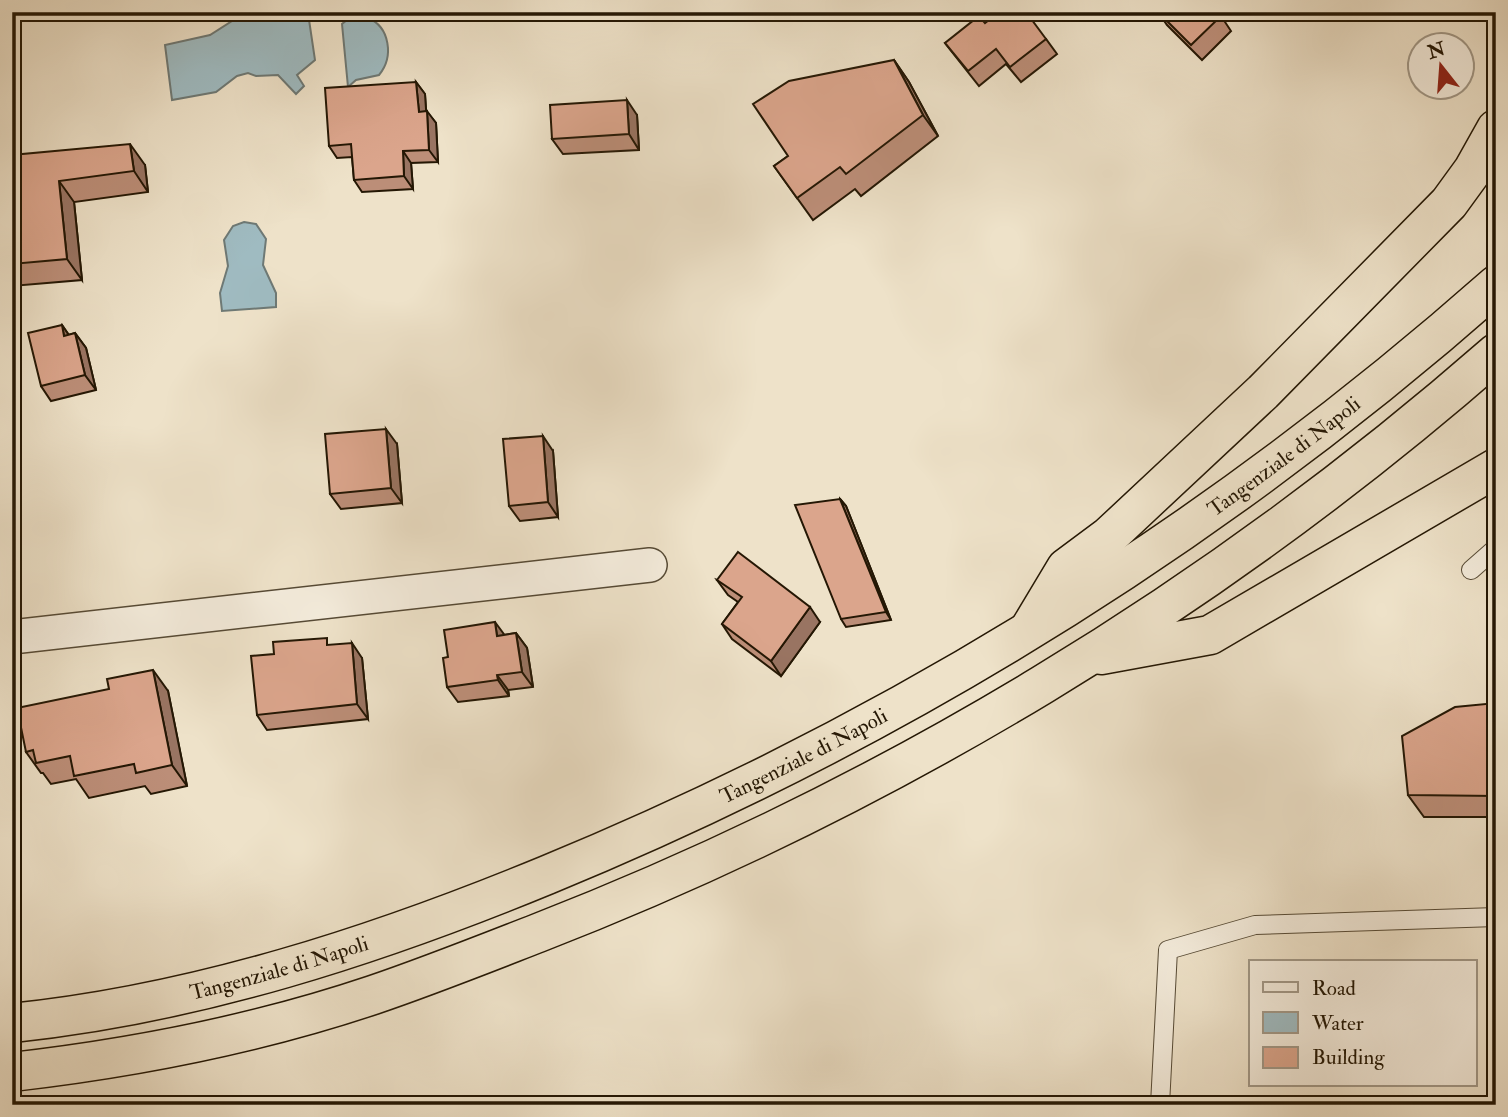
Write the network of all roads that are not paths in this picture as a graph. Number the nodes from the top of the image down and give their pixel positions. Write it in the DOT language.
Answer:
graph roads {
  1 [pos="1496,129"];
  2 [pos="1496,285"];
  3 [pos="1496,353"];
  4 [pos="1496,468"];
  5 [pos="1496,548"];
  6 [pos="650,565"];
  7 [pos="1471,570"];
  8 [pos="1025,635"];
  9 [pos="12,637"];
  10 [pos="1085,658"];
  11 [pos="1496,916"];
  12 [pos="12,1023"];
  13 [pos="12,1072"];
  14 [pos="1160,1105"];
  1 -- 8 [label="highway"];
  2 -- 8 [label="highway, Tangenziale di Napoli"];
  3 -- 10 [label="highway"];
  4 -- 10 [label="highway"];
  5 -- 7 [label="lane"];
  6 -- 9 [label="street"];
  8 -- 12 [label="highway, Tangenziale di Napoli"];
  10 -- 13 [label="highway"];
  11 -- 14 [label="lane"];
}
